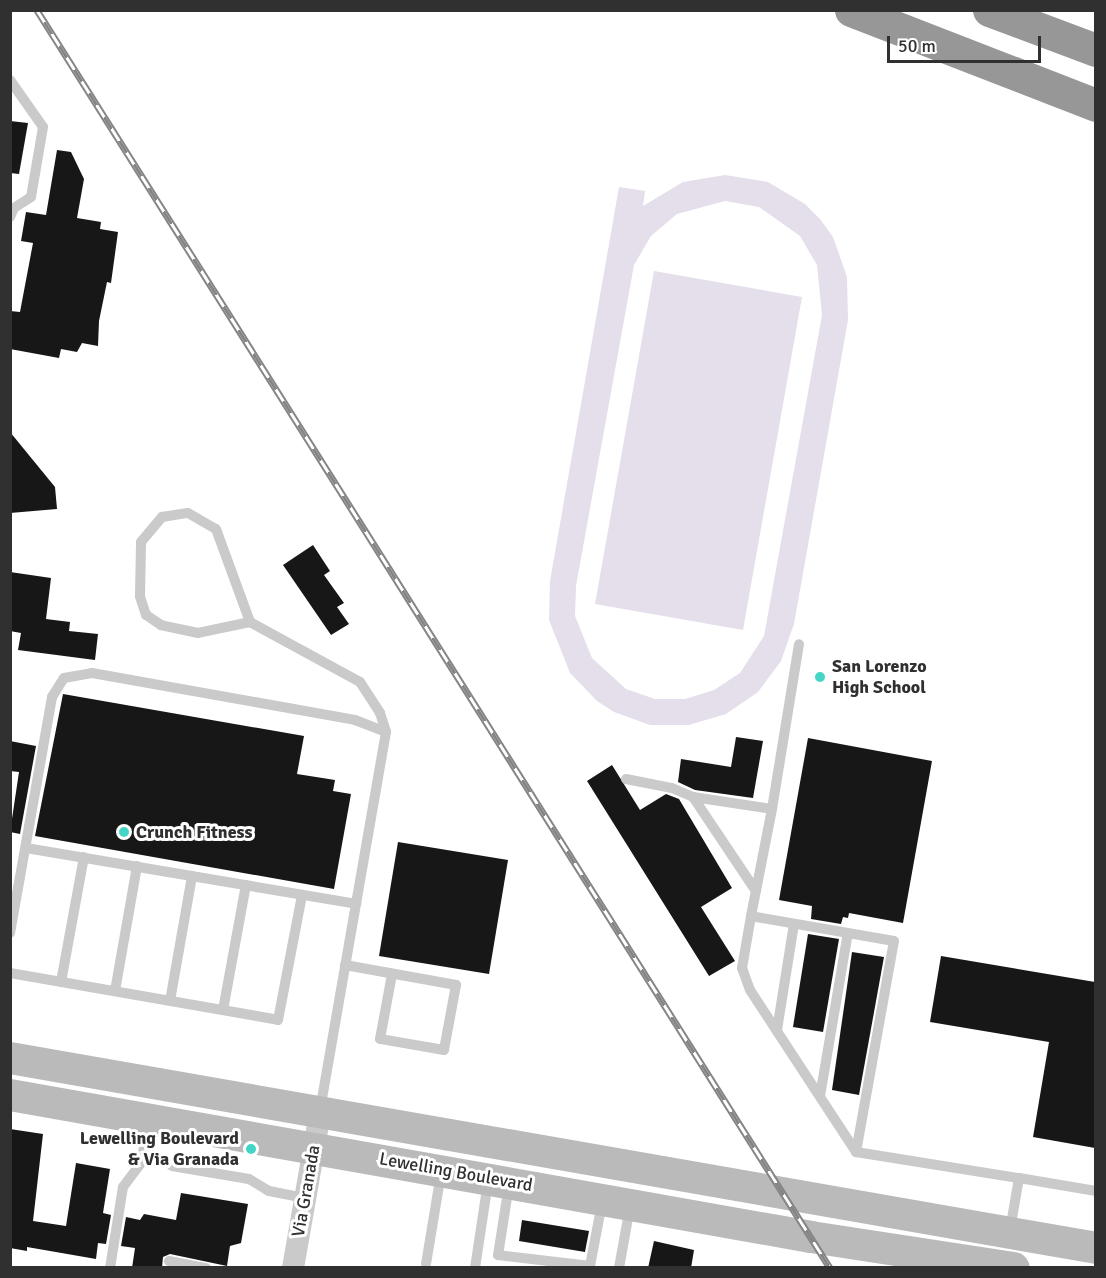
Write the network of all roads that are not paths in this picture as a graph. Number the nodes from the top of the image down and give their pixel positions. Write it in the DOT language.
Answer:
graph roads {
  1 [pos="850,10"];
  2 [pos="989,10"];
  3 [pos="1095,50"];
  4 [pos="10,80"];
  5 [pos="1095,105"];
  6 [pos="10,217"];
  7 [pos="250,622"];
  8 [pos="799,644"];
  9 [pos="386,732"];
  10 [pos="626,779"];
  11 [pos="693,797"];
  12 [pos="772,809"];
  13 [pos="26,848"];
  14 [pos="84,857"];
  15 [pos="137,866"];
  16 [pos="192,876"];
  17 [pos="246,885"];
  18 [pos="756,891"];
  19 [pos="303,895"];
  20 [pos="356,904"];
  21 [pos="751,916"];
  22 [pos="794,924"];
  23 [pos="10,933"];
  24 [pos="848,933"];
  25 [pos="345,965"];
  26 [pos="10,974"];
  27 [pos="392,974"];
  28 [pos="61,982"];
  29 [pos="115,992"];
  30 [pos="170,1001"];
  31 [pos="223,1010"];
  32 [pos="777,1030"];
  33 [pos="10,1058"];
  34 [pos="10,1095"];
  35 [pos="820,1096"];
  36 [pos="320,1114"];
  37 [pos="150,1119"];
  38 [pos="314,1146"];
  39 [pos="856,1152"];
  40 [pos="172,1166"];
  41 [pos="442,1170"];
  42 [pos="1020,1178"];
  43 [pos="499,1180"];
  44 [pos="1095,1191"];
  45 [pos="305,1198"];
  46 [pos="617,1202"];
  47 [pos="1095,1248"];
  48 [pos="1007,1254"];
  49 [pos="169,1261"];
  50 [pos="426,1264"];
  51 [pos="110,1268"];
  52 [pos="206,1268"];
  53 [pos="293,1268"];
  54 [pos="475,1268"];
  55 [pos="619,1268"];
  1 -- 5 [label="highway"];
  2 -- 3 [label="highway"];
  4 -- 6 [label="lane"];
  7 -- 7 [label="lane"];
  7 -- 9 [label="lane"];
  8 -- 12 [label="lane"];
  9 -- 13 [label="lane"];
  9 -- 20 [label="lane"];
  10 -- 11 [label="lane"];
  11 -- 12 [label="lane"];
  11 -- 18 [label="lane"];
  12 -- 18 [label="lane"];
  13 -- 14 [label="lane"];
  13 -- 23 [label="lane"];
  14 -- 15 [label="lane"];
  14 -- 28 [label="lane"];
  15 -- 16 [label="lane"];
  15 -- 29 [label="lane"];
  16 -- 17 [label="lane"];
  16 -- 30 [label="lane"];
  17 -- 19 [label="lane"];
  17 -- 31 [label="lane"];
  18 -- 21 [label="lane"];
  19 -- 20 [label="lane"];
  19 -- 31 [label="lane"];
  20 -- 25 [label="lane"];
  21 -- 22 [label="lane"];
  21 -- 32 [label="lane"];
  22 -- 24 [label="lane"];
  22 -- 32 [label="lane"];
  24 -- 35 [label="lane"];
  24 -- 39 [label="lane"];
  25 -- 27 [label="lane"];
  25 -- 36 [label="lane"];
  26 -- 28 [label="lane"];
  27 -- 27 [label="lane"];
  28 -- 29 [label="lane"];
  29 -- 30 [label="lane"];
  30 -- 31 [label="lane"];
  32 -- 35 [label="lane"];
  33 -- 36 [label="main road, Lewelling Boulevard"];
  34 -- 37 [label="main road, Lewelling Boulevard"];
  35 -- 39 [label="lane"];
  36 -- 38 [label="street, Via Granada"];
  36 -- 48 [label="main road, Lewelling Boulevard"];
  37 -- 38 [label="main road, Lewelling Boulevard"];
  37 -- 51 [label="lane"];
  38 -- 41 [label="main road, Lewelling Boulevard"];
  38 -- 45 [label="street, Via Granada"];
  39 -- 42 [label="lane"];
  40 -- 45 [label="lane"];
  41 -- 43 [label="main road, Lewelling Boulevard"];
  41 -- 50 [label="lane"];
  42 -- 44 [label="lane"];
  42 -- 48 [label="lane"];
  43 -- 46 [label="main road, Lewelling Boulevard"];
  43 -- 46 [label="lane"];
  43 -- 54 [label="lane"];
  45 -- 53 [label="street, Via Granada"];
  46 -- 48 [label="main road, Lewelling Boulevard"];
  46 -- 55 [label="lane"];
  47 -- 48 [label="main road"];
  49 -- 52 [label="lane"];
}
